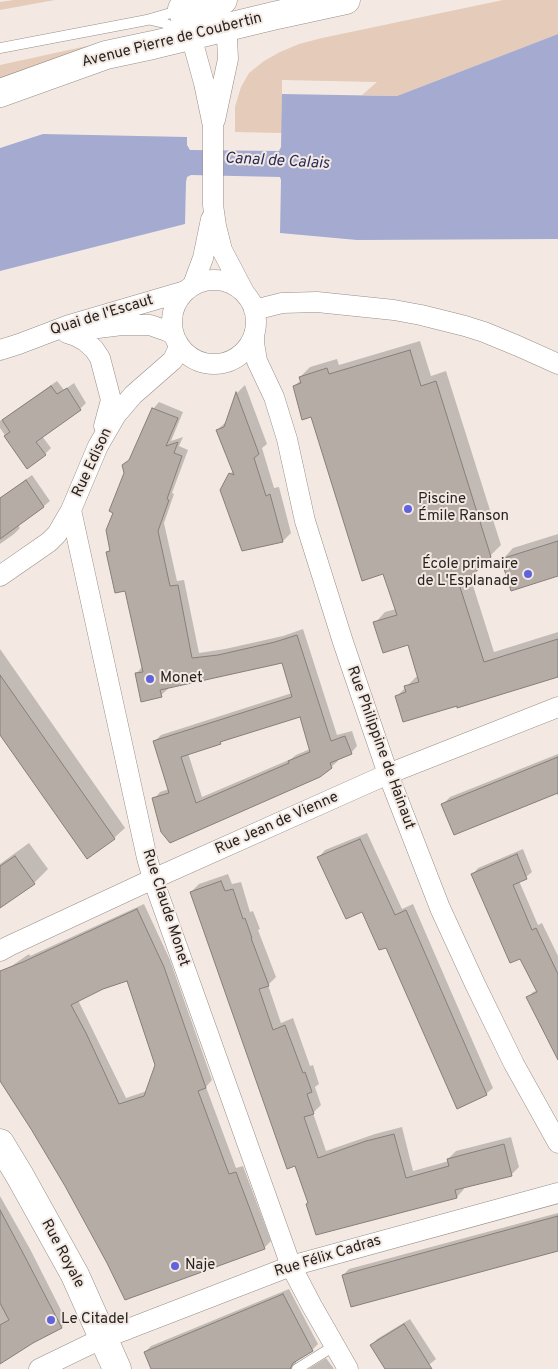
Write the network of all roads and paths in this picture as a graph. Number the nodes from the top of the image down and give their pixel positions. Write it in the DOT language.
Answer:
graph roads {
  1 [pos="346,0"];
  2 [pos="217,1"];
  3 [pos="182,9"];
  4 [pos="147,20"];
  5 [pos="224,28"];
  6 [pos="190,36"];
  7 [pos="0,48"];
  8 [pos="0,93"];
  9 [pos="214,126"];
  10 [pos="213,205"];
  11 [pos="189,288"];
  12 [pos="244,292"];
  13 [pos="254,310"];
  14 [pos="67,333"];
  15 [pos="254,334"];
  16 [pos="176,339"];
  17 [pos="19,344"];
  18 [pos="0,350"];
  19 [pos="558,364"];
  20 [pos="98,446"];
  21 [pos="71,510"];
  22 [pos="0,576"];
  23 [pos="558,707"];
  24 [pos="388,774"];
  25 [pos="153,879"];
  26 [pos="0,951"];
  27 [pos="0,1143"];
  28 [pos="558,1144"];
  29 [pos="558,1193"];
  30 [pos="291,1266"];
  31 [pos="103,1338"];
  32 [pos="334,1346"];
  33 [pos="39,1369"];
  34 [pos="116,1369"];
  35 [pos="297,1369"];
  36 [pos="348,1369"];
  1 -- 5 [label="street, Avenue Pierre de Coubertin"];
  2 -- 3 [label="street, Avenue Pierre de Coubertin"];
  2 -- 5 [label="street"];
  3 -- 4 [label="lane"];
  3 -- 6 [label="street"];
  4 -- 6 [label="lane"];
  4 -- 7 [label="lane"];
  5 -- 6 [label="street, Avenue Pierre de Coubertin"];
  5 -- 9 [label="street"];
  6 -- 8 [label="street, Avenue Pierre de Coubertin"];
  6 -- 9 [label="street"];
  9 -- 10 [label="street"];
  10 -- 11 [label="street"];
  10 -- 12 [label="street"];
  11 -- 12 [label="street"];
  11 -- 16 [label="street"];
  11 -- 17 [label="street, Quai de l'Escaut"];
  12 -- 13 [label="street"];
  13 -- 15 [label="street"];
  13 -- 19 [label="street"];
  14 -- 16 [label="street, Quai de l'Escaut"];
  14 -- 17 [label="street, Quai de l'Escaut"];
  14 -- 20 [label="street"];
  15 -- 16 [label="street"];
  15 -- 24 [label="street, Rue Philippine de Hainaut"];
  16 -- 20 [label="street, Rue Edison"];
  17 -- 18 [label="street, Quai de l'Escaut"];
  20 -- 21 [label="street, Rue Edison"];
  21 -- 22 [label="street, Rue Edison"];
  21 -- 25 [label="street, Rue Claude Monet"];
  23 -- 24 [label="street, Rue Jean de Vienne"];
  24 -- 25 [label="street, Rue Jean de Vienne"];
  24 -- 28 [label="street, Rue Philippine de Hainaut"];
  25 -- 26 [label="street, Rue Jean de Vienne"];
  25 -- 30 [label="street, Rue Claude Monet"];
  27 -- 31 [label="street, Rue Royale"];
  29 -- 30 [label="street, Rue Félix Cadras"];
  30 -- 31 [label="street, Rue Félix Cadras"];
  30 -- 32 [label="street, Rue Claude Monet"];
  31 -- 33 [label="street, Rue Félix Cadras"];
  31 -- 34 [label="street, Rue Royale"];
  32 -- 35 [label="lane"];
  32 -- 36 [label="street, Rue Claude Monet"];
}
